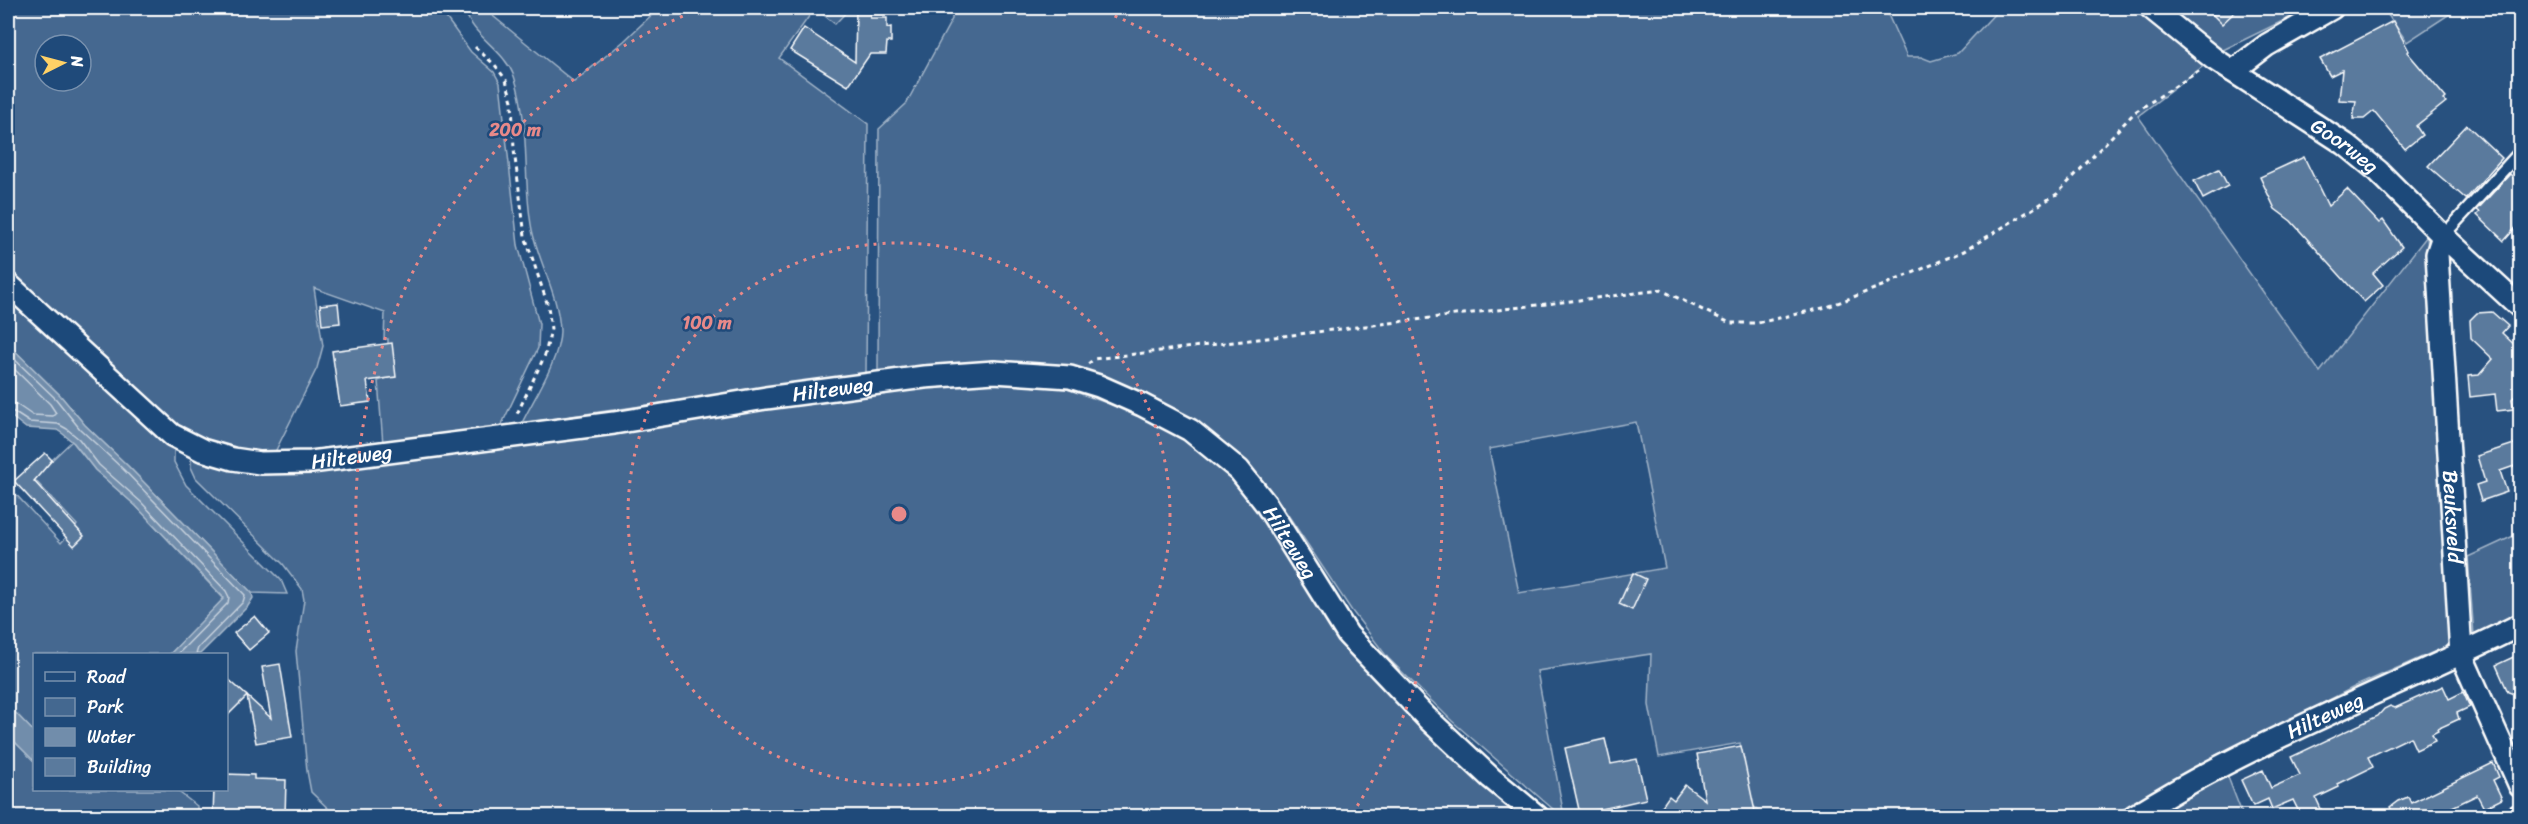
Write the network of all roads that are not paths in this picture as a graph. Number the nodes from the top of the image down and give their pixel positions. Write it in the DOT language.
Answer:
graph roads {
  1 [pos="2151,8"];
  2 [pos="2332,8"];
  3 [pos="2233,71"];
  4 [pos="2520,152"];
  5 [pos="2444,236"];
  6 [pos="8,284"];
  7 [pos="2520,307"];
  8 [pos="2520,625"];
  9 [pos="2461,654"];
  10 [pos="2520,786"];
  11 [pos="1537,816"];
  12 [pos="2133,816"];
  1 -- 3 [label="street, Goorweg"];
  2 -- 3 [label="street"];
  3 -- 5 [label="street, Goorweg"];
  4 -- 5 [label="lane"];
  5 -- 7 [label="street, Goorweg"];
  5 -- 9 [label="street, Beuksveld"];
  6 -- 11 [label="street, Hilteweg"];
  8 -- 9 [label="street, Hilteweg"];
  9 -- 10 [label="street, Beuksveld"];
  9 -- 12 [label="street, Hilteweg"];
}
